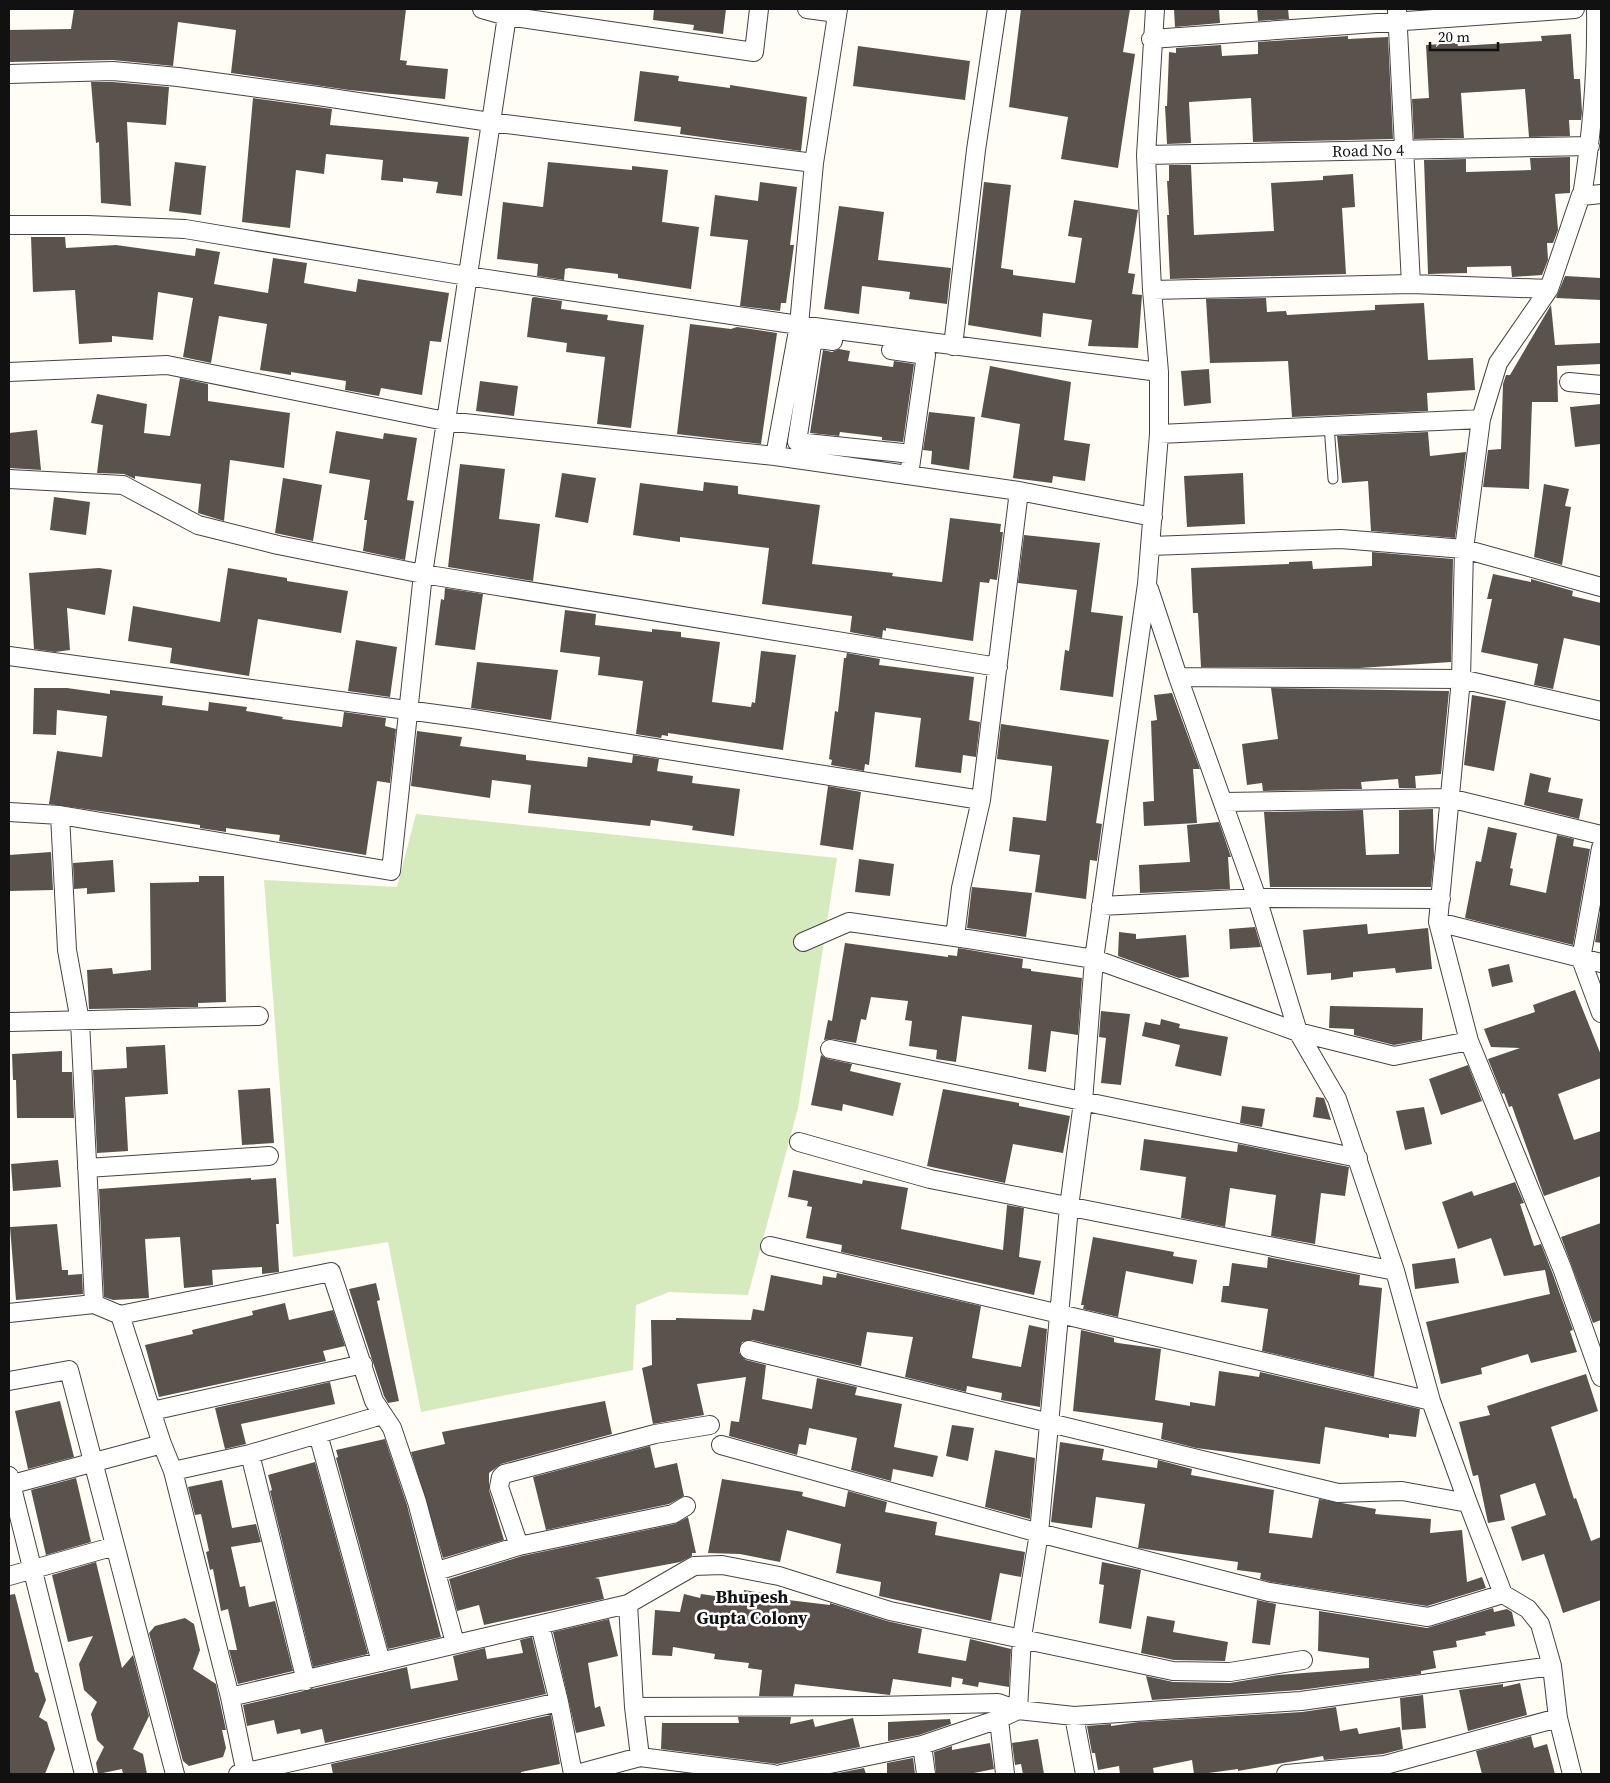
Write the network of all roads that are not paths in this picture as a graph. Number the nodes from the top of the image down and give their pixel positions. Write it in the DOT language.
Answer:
graph roads {
  1 [pos="482,9"];
  2 [pos="758,9"];
  3 [pos="807,9"];
  4 [pos="997,9"];
  5 [pos="1155,9"];
  6 [pos="1575,9"];
  7 [pos="1596,9"];
  8 [pos="838,11"];
  9 [pos="508,12"];
  10 [pos="1396,15"];
  11 [pos="1152,39"];
  12 [pos="1599,52"];
  13 [pos="9,74"];
  14 [pos="490,122"];
  15 [pos="1590,146"];
  16 [pos="1405,150"];
  17 [pos="1146,155"];
  18 [pos="814,163"];
  19 [pos="1601,194"];
  20 [pos="1582,196"];
  21 [pos="9,226"];
  22 [pos="467,276"];
  23 [pos="1410,284"];
  24 [pos="1549,289"];
  25 [pos="1152,290"];
  26 [pos="799,325"];
  27 [pos="953,346"];
  28 [pos="9,372"];
  29 [pos="1159,372"];
  30 [pos="1569,382"];
  31 [pos="1601,385"];
  32 [pos="1481,419"];
  33 [pos="445,421"];
  34 [pos="1329,424"];
  35 [pos="1159,434"];
  36 [pos="891,452"];
  37 [pos="912,454"];
  38 [pos="775,456"];
  39 [pos="889,472"];
  40 [pos="909,475"];
  41 [pos="9,479"];
  42 [pos="1333,479"];
  43 [pos="1019,491"];
  44 [pos="1153,517"];
  45 [pos="1151,546"];
  46 [pos="1464,549"];
  47 [pos="423,574"];
  48 [pos="1148,584"];
  49 [pos="1601,586"];
  50 [pos="9,656"];
  51 [pos="998,667"];
  52 [pos="1178,677"];
  53 [pos="1461,679"];
  54 [pos="407,711"];
  55 [pos="1601,711"];
  56 [pos="1449,798"];
  57 [pos="981,800"];
  58 [pos="1224,802"];
  59 [pos="9,812"];
  60 [pos="60,815"];
  61 [pos="1601,836"];
  62 [pos="1601,848"];
  63 [pos="1257,898"];
  64 [pos="1441,899"];
  65 [pos="1101,906"];
  66 [pos="1438,922"];
  67 [pos="955,936"];
  68 [pos="803,942"];
  69 [pos="1094,959"];
  70 [pos="1581,959"];
  71 [pos="1601,963"];
  72 [pos="1601,1013"];
  73 [pos="259,1016"];
  74 [pos="80,1021"];
  75 [pos="9,1022"];
  76 [pos="1298,1032"];
  77 [pos="1469,1041"];
  78 [pos="830,1049"];
  79 [pos="1083,1102"];
  80 [pos="799,1142"];
  81 [pos="269,1156"];
  82 [pos="1358,1158"];
  83 [pos="87,1168"];
  84 [pos="1069,1207"];
  85 [pos="770,1246"];
  86 [pos="1395,1271"];
  87 [pos="94,1304"];
  88 [pos="9,1313"];
  89 [pos="1058,1314"];
  90 [pos="120,1315"];
  91 [pos="1595,1339"];
  92 [pos="749,1350"];
  93 [pos="363,1364"];
  94 [pos="1601,1377"];
  95 [pos="9,1381"];
  96 [pos="1432,1401"];
  97 [pos="152,1411"];
  98 [pos="382,1415"];
  99 [pos="710,1425"];
  100 [pos="1049,1425"];
  101 [pos="318,1434"];
  102 [pos="162,1444"];
  103 [pos="721,1445"];
  104 [pos="250,1454"];
  105 [pos="93,1463"];
  106 [pos="173,1471"];
  107 [pos="9,1482"];
  108 [pos="1468,1502"];
  109 [pos="686,1506"];
  110 [pos="1039,1533"];
  111 [pos="115,1546"];
  112 [pos="519,1546"];
  113 [pos="32,1570"];
  114 [pos="437,1571"];
  115 [pos="9,1576"];
  116 [pos="1503,1594"];
  117 [pos="628,1604"];
  118 [pos="540,1625"];
  119 [pos="1022,1638"];
  120 [pos="455,1643"];
  121 [pos="1303,1660"];
  122 [pos="381,1662"];
  123 [pos="1552,1666"];
  124 [pos="306,1680"];
  125 [pos="230,1697"];
  126 [pos="559,1702"];
  127 [pos="634,1707"];
  128 [pos="1018,1710"];
  129 [pos="1074,1716"];
  130 [pos="1558,1718"];
  131 [pos="999,1719"];
  132 [pos="922,1745"];
  133 [pos="640,1757"];
  134 [pos="84,1774"];
  135 [pos="175,1774"];
  136 [pos="243,1774"];
  137 [pos="573,1774"];
  138 [pos="577,1774"];
  139 [pos="773,1774"];
  140 [pos="781,1774"];
  141 [pos="926,1774"];
  142 [pos="1003,1774"];
  143 [pos="1085,1774"];
  144 [pos="1286,1774"];
  145 [pos="1572,1774"];
  1 -- 9 [label="street"];
  2 -- 9 [label="street"];
  3 -- 8 [label="street"];
  4 -- 27 [label="street"];
  5 -- 11 [label="street"];
  6 -- 10 [label="street"];
  7 -- 12 [label="street"];
  8 -- 18 [label="street"];
  9 -- 14 [label="street"];
  10 -- 11 [label="street"];
  10 -- 16 [label="street"];
  11 -- 17 [label="street"];
  12 -- 15 [label="street"];
  13 -- 14 [label="street"];
  14 -- 18 [label="street"];
  14 -- 22 [label="street"];
  15 -- 16 [label="street, Road No 4"];
  15 -- 20 [label="street"];
  16 -- 17 [label="street, Road No 4"];
  16 -- 23 [label="street"];
  17 -- 25 [label="street"];
  18 -- 26 [label="street"];
  19 -- 20 [label="street"];
  20 -- 24 [label="street"];
  21 -- 22 [label="street"];
  22 -- 26 [label="street"];
  22 -- 33 [label="street"];
  23 -- 24 [label="street"];
  23 -- 25 [label="street"];
  24 -- 32 [label="street"];
  25 -- 29 [label="street"];
  26 -- 27 [label="street"];
  26 -- 38 [label="street"];
  27 -- 29 [label="street"];
  28 -- 33 [label="street"];
  29 -- 35 [label="street"];
  30 -- 31 [label="street"];
  32 -- 34 [label="street"];
  32 -- 46 [label="street"];
  33 -- 38 [label="street"];
  33 -- 47 [label="street"];
  34 -- 35 [label="street"];
  34 -- 42 [label="lane"];
  35 -- 44 [label="street"];
  36 -- 37 [label="street"];
  36 -- 37 [label="street"];
  36 -- 39 [label="street"];
  37 -- 40 [label="street"];
  38 -- 39 [label="street"];
  39 -- 40 [label="street"];
  40 -- 43 [label="street"];
  41 -- 47 [label="street"];
  43 -- 44 [label="street"];
  43 -- 51 [label="street"];
  44 -- 45 [label="street"];
  45 -- 46 [label="street"];
  45 -- 48 [label="street"];
  46 -- 49 [label="street"];
  46 -- 53 [label="street"];
  47 -- 51 [label="street"];
  47 -- 54 [label="street"];
  48 -- 52 [label="street"];
  48 -- 65 [label="street"];
  50 -- 54 [label="street"];
  51 -- 57 [label="street"];
  52 -- 53 [label="street"];
  52 -- 58 [label="street"];
  53 -- 55 [label="street"];
  53 -- 56 [label="street"];
  54 -- 57 [label="street"];
  54 -- 60 [label="street"];
  56 -- 58 [label="street"];
  56 -- 61 [label="street"];
  56 -- 64 [label="street"];
  57 -- 67 [label="street"];
  58 -- 63 [label="street"];
  59 -- 60 [label="street"];
  60 -- 74 [label="street"];
  62 -- 70 [label="street"];
  63 -- 64 [label="street"];
  63 -- 65 [label="street"];
  63 -- 76 [label="street"];
  64 -- 66 [label="street"];
  65 -- 69 [label="street"];
  66 -- 70 [label="street"];
  66 -- 77 [label="street"];
  67 -- 68 [label="street"];
  67 -- 69 [label="street"];
  69 -- 76 [label="street"];
  69 -- 79 [label="street"];
  70 -- 71 [label="street"];
  70 -- 72 [label="street"];
  73 -- 74 [label="street"];
  74 -- 75 [label="street"];
  74 -- 83 [label="street"];
  76 -- 77 [label="street"];
  76 -- 82 [label="street"];
  77 -- 91 [label="street"];
  78 -- 79 [label="street"];
  79 -- 82 [label="street"];
  79 -- 84 [label="street"];
  80 -- 84 [label="street"];
  81 -- 83 [label="street"];
  82 -- 86 [label="street"];
  83 -- 87 [label="street"];
  84 -- 86 [label="street"];
  84 -- 89 [label="street"];
  85 -- 89 [label="street"];
  86 -- 96 [label="street"];
  87 -- 88 [label="street"];
  87 -- 90 [label="street"];
  89 -- 96 [label="street"];
  89 -- 100 [label="street"];
  90 -- 93 [label="street"];
  90 -- 97 [label="street"];
  91 -- 94 [label="street"];
  92 -- 100 [label="street"];
  93 -- 97 [label="street"];
  93 -- 98 [label="street"];
  95 -- 105 [label="street"];
  96 -- 108 [label="street"];
  97 -- 102 [label="street"];
  98 -- 101 [label="street"];
  98 -- 114 [label="street"];
  99 -- 112 [label="street"];
  100 -- 108 [label="street"];
  100 -- 110 [label="street"];
  101 -- 104 [label="street"];
  101 -- 122 [label="street"];
  102 -- 105 [label="street"];
  102 -- 106 [label="street"];
  103 -- 110 [label="street"];
  104 -- 106 [label="street"];
  104 -- 124 [label="street"];
  105 -- 107 [label="street"];
  105 -- 111 [label="street"];
  106 -- 125 [label="street"];
  107 -- 113 [label="street"];
  108 -- 116 [label="street"];
  109 -- 112 [label="street"];
  110 -- 116 [label="street"];
  110 -- 119 [label="street"];
  111 -- 113 [label="street"];
  111 -- 135 [label="street"];
  112 -- 114 [label="street"];
  113 -- 115 [label="street"];
  113 -- 134 [label="street"];
  114 -- 120 [label="street"];
  116 -- 123 [label="street"];
  117 -- 118 [label="street"];
  117 -- 119 [label="street"];
  117 -- 127 [label="street"];
  118 -- 120 [label="street"];
  118 -- 126 [label="street"];
  119 -- 121 [label="street"];
  119 -- 128 [label="street"];
  120 -- 122 [label="street"];
  122 -- 124 [label="street"];
  123 -- 129 [label="street"];
  123 -- 130 [label="street"];
  124 -- 125 [label="street"];
  125 -- 136 [label="street"];
  126 -- 136 [label="street"];
  126 -- 137 [label="street"];
  127 -- 128 [label="street"];
  127 -- 133 [label="street"];
  128 -- 129 [label="street"];
  128 -- 131 [label="street"];
  129 -- 143 [label="street"];
  130 -- 144 [label="street"];
  130 -- 145 [label="street"];
  131 -- 132 [label="street"];
  131 -- 142 [label="street"];
  132 -- 140 [label="street"];
  132 -- 141 [label="street"];
  133 -- 138 [label="street"];
  133 -- 139 [label="street"];
}
